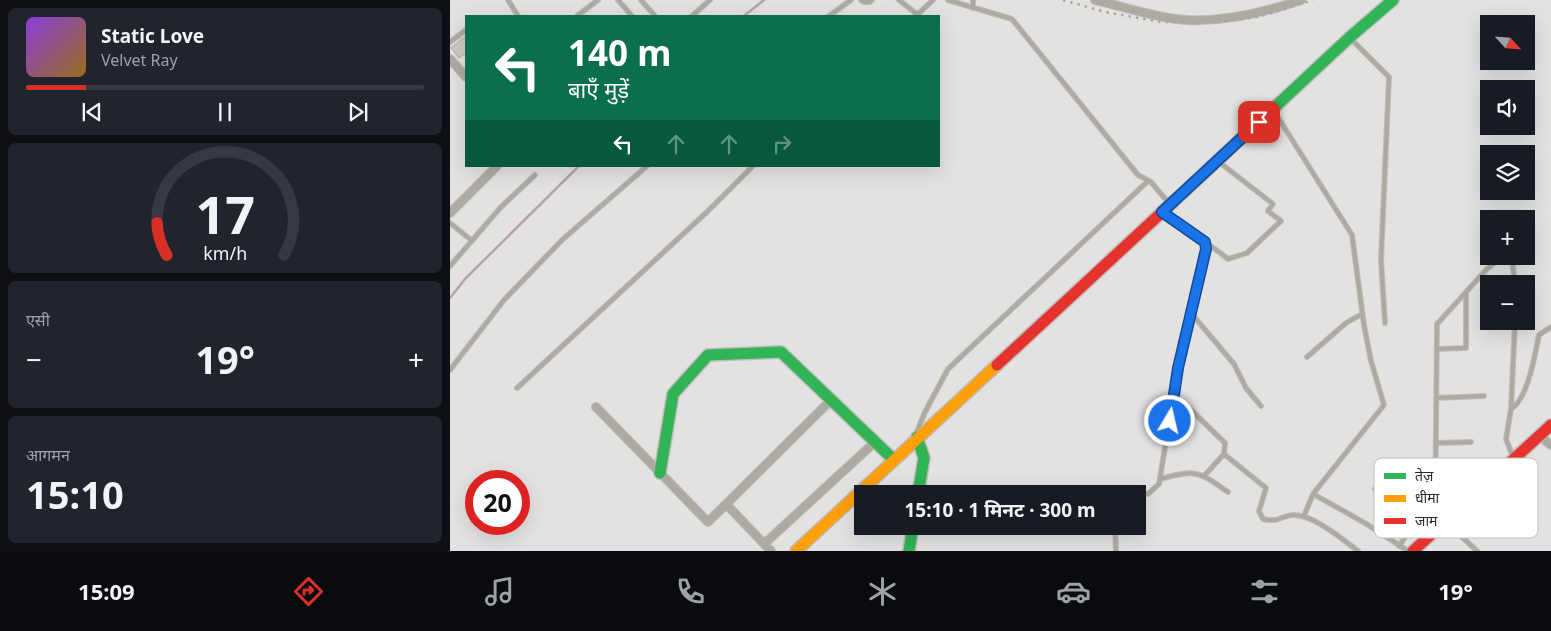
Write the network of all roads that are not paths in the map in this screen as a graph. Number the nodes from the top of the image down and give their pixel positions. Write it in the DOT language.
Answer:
graph roads {
  1 [pos="508,0"];
  2 [pos="598,0"];
  3 [pos="618,0"];
  4 [pos="641,0"];
  5 [pos="710,0"];
  6 [pos="851,0"];
  7 [pos="861,0"];
  8 [pos="872,0"];
  9 [pos="899,0"];
  10 [pos="933,0"];
  11 [pos="948,0"];
  12 [pos="973,0"];
  13 [pos="1096,0"];
  14 [pos="1300,0"];
  15 [pos="1393,0"];
  16 [pos="704,2"];
  17 [pos="974,8"];
  18 [pos="584,11"];
  19 [pos="517,15"];
  20 [pos="578,15"];
  21 [pos="586,15"];
  22 [pos="631,15"];
  23 [pos="654,15"];
  24 [pos="693,15"];
  25 [pos="830,15"];
  26 [pos="917,15"];
  27 [pos="465,31"];
  28 [pos="1350,37"];
  29 [pos="450,42"];
  30 [pos="450,59"];
  31 [pos="465,76"];
  32 [pos="1273,110"];
  33 [pos="1217,161"];
  34 [pos="495,167"];
  35 [pos="646,167"];
  36 [pos="752,167"];
  37 [pos="535,175"];
  38 [pos="1148,180"];
  39 [pos="1166,208"];
  40 [pos="450,213"];
  41 [pos="450,223"];
  42 [pos="471,240"];
  43 [pos="1205,242"];
  44 [pos="450,266"];
  45 [pos="1482,275"];
  46 [pos="1514,275"];
  47 [pos="1480,277"];
  48 [pos="1466,292"];
  49 [pos="1191,313"];
  50 [pos="1362,314"];
  51 [pos="1385,323"];
  52 [pos="1551,327"];
  53 [pos="1515,330"];
  54 [pos="1437,349"];
  55 [pos="1307,357"];
  56 [pos="450,370"];
  57 [pos="517,388"];
  58 [pos="1484,396"];
  59 [pos="1436,398"];
  60 [pos="831,400"];
  61 [pos="1173,402"];
  62 [pos="1261,406"];
  63 [pos="596,407"];
  64 [pos="1511,409"];
  65 [pos="1551,425"];
  66 [pos="1539,436"];
  67 [pos="917,437"];
  68 [pos="875,442"];
  69 [pos="1471,442"];
  70 [pos="1436,443"];
  71 [pos="1551,445"];
  72 [pos="1224,454"];
  73 [pos="1436,458"];
  74 [pos="1514,458"];
  75 [pos="1515,458"];
  76 [pos="893,459"];
  77 [pos="660,473"];
  78 [pos="1204,476"];
  79 [pos="1160,479"];
  80 [pos="920,485"];
  81 [pos="1228,492"];
  82 [pos="1146,494"];
  83 [pos="1313,494"];
  84 [pos="726,504"];
  85 [pos="1304,516"];
  86 [pos="1374,529"];
  87 [pos="912,535"];
  88 [pos="1115,535"];
  89 [pos="1387,538"];
  90 [pos="1405,538"];
  91 [pos="1426,538"];
  92 [pos="1463,538"];
  93 [pos="764,544"];
  94 [pos="1399,546"];
  95 [pos="771,551"];
  96 [pos="796,551"];
  97 [pos="909,551"];
  98 [pos="1116,551"];
  99 [pos="1358,551"];
  100 [pos="1408,551"];
  101 [pos="1412,551"];
  102 [pos="1477,551"];
  1 -- 19 [label="lane"];
  2 -- 18 [label="lane"];
  3 -- 22 [label="lane"];
  4 -- 23 [label="lane"];
  5 -- 16 [label="lane"];
  6 -- 25 [label="lane"];
  7 -- 8 [label="lane"];
  9 -- 26 [label="lane"];
  10 -- 26 [label="lane"];
  11 -- 17 [label="lane"];
  12 -- 17 [label="lane"];
  13 -- 14 [label="street"];
  15 -- 28 [label="street"];
  16 -- 24 [label="lane"];
  17 -- 38 [label="lane"];
  18 -- 20 [label="lane"];
  18 -- 21 [label="lane"];
  27 -- 29 [label="lane"];
  28 -- 32 [label="street"];
  28 -- 51 [label="lane"];
  30 -- 31 [label="street"];
  32 -- 33 [label="street"];
  32 -- 50 [label="lane"];
  33 -- 39 [label="street"];
  33 -- 43 [label="lane"];
  34 -- 40 [label="street"];
  35 -- 56 [label="lane"];
  36 -- 57 [label="lane"];
  37 -- 42 [label="lane"];
  38 -- 39 [label="lane"];
  38 -- 67 [label="lane"];
  39 -- 43 [label="lane"];
  39 -- 67 [label="street"];
  41 -- 42 [label="lane"];
  42 -- 44 [label="lane"];
  43 -- 49 [label="lane"];
  45 -- 46 [label="lane"];
  47 -- 48 [label="lane"];
  48 -- 54 [label="lane"];
  48 -- 54 [label="lane"];
  49 -- 61 [label="lane"];
  49 -- 62 [label="lane"];
  50 -- 55 [label="lane"];
  50 -- 83 [label="lane"];
  52 -- 64 [label="lane"];
  53 -- 64 [label="lane"];
  54 -- 59 [label="lane"];
  58 -- 59 [label="lane"];
  59 -- 70 [label="lane"];
  60 -- 68 [label="street"];
  60 -- 77 [label="street"];
  60 -- 84 [label="street"];
  61 -- 72 [label="lane"];
  61 -- 79 [label="lane"];
  63 -- 77 [label="street"];
  64 -- 74 [label="lane"];
  65 -- 66 [label="street"];
  66 -- 71 [label="street"];
  66 -- 75 [label="street"];
  67 -- 76 [label="street"];
  67 -- 80 [label="street"];
  68 -- 76 [label="street"];
  68 -- 93 [label="street"];
  69 -- 70 [label="lane"];
  70 -- 73 [label="lane"];
  72 -- 78 [label="lane"];
  72 -- 85 [label="lane"];
  76 -- 96 [label="street"];
  77 -- 84 [label="street"];
  78 -- 79 [label="lane"];
  78 -- 81 [label="lane"];
  79 -- 82 [label="lane"];
  83 -- 85 [label="lane"];
  83 -- 86 [label="lane"];
  84 -- 93 [label="street"];
  85 -- 99 [label="lane"];
  87 -- 97 [label="street"];
  88 -- 98 [label="lane"];
  89 -- 94 [label="lane"];
  90 -- 94 [label="lane"];
  91 -- 101 [label="street"];
  92 -- 102 [label="lane"];
  93 -- 95 [label="street"];
  94 -- 100 [label="lane"];
}
